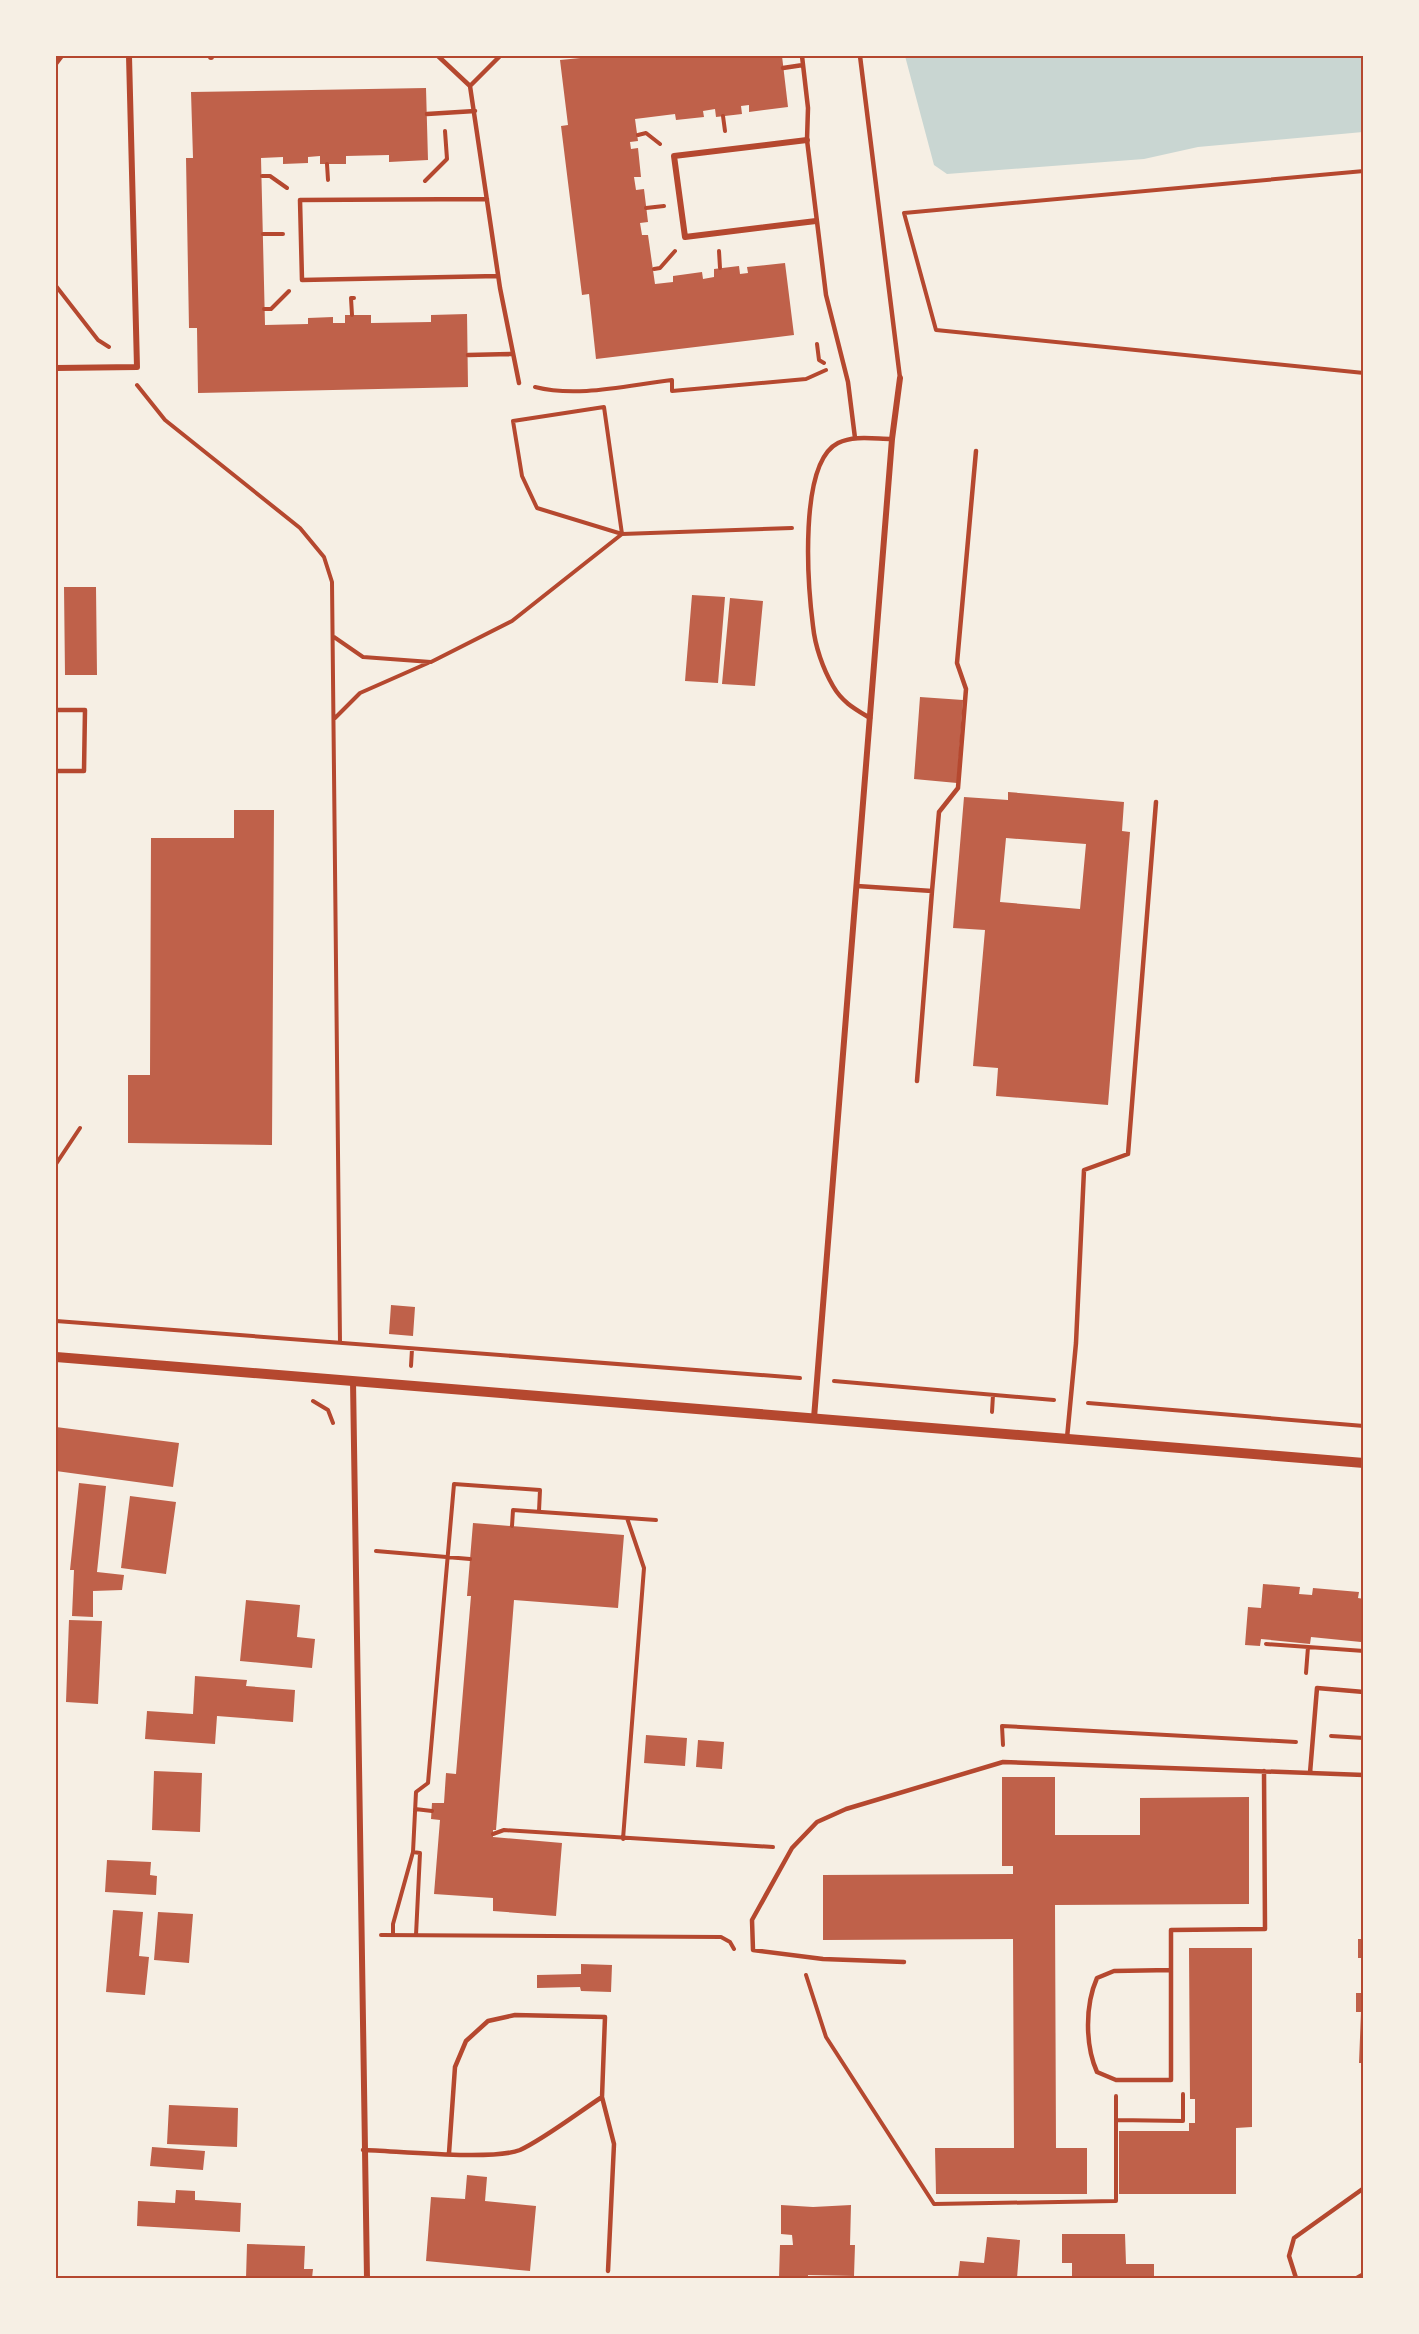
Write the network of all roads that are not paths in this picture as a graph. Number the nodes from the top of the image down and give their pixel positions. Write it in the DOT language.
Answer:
graph roads {
  1 [pos="129,56"];
  2 [pos="438,56"];
  3 [pos="500,56"];
  4 [pos="802,56"];
  5 [pos="860,56"];
  6 [pos="803,66"];
  7 [pos="783,68"];
  8 [pos="470,87"];
  9 [pos="475,111"];
  10 [pos="427,114"];
  11 [pos="807,140"];
  12 [pos="487,200"];
  13 [pos="816,221"];
  14 [pos="498,276"];
  15 [pos="513,354"];
  16 [pos="468,355"];
  17 [pos="56,368"];
  18 [pos="900,378"];
  19 [pos="519,383"];
  20 [pos="855,438"];
  21 [pos="892,439"];
  22 [pos="976,451"];
  23 [pos="56,710"];
  24 [pos="870,718"];
  25 [pos="56,771"];
  26 [pos="1156,802"];
  27 [pos="857,886"];
  28 [pos="932,891"];
  29 [pos="917,1081"];
  30 [pos="56,1357"];
  31 [pos="353,1381"];
  32 [pos="814,1418"];
  33 [pos="1068,1438"];
  34 [pos="1364,1463"];
  35 [pos="1364,1692"];
  36 [pos="1264,1771"];
  37 [pos="1310,1773"];
  38 [pos="1364,1775"];
  39 [pos="904,1962"];
  40 [pos="1171,1970"];
  41 [pos="602,2097"];
  42 [pos="363,2150"];
  43 [pos="449,2153"];
  44 [pos="1364,2188"];
  45 [pos="608,2271"];
  46 [pos="1364,2274"];
  47 [pos="367,2278"];
  48 [pos="1296,2278"];
  49 [pos="1357,2278"];
  1 -- 17 [label="street"];
  2 -- 8 [label="lane"];
  3 -- 8 [label="lane"];
  4 -- 6 [label="lane"];
  5 -- 18 [label="lane"];
  6 -- 7 [label="lane"];
  6 -- 11 [label="lane"];
  8 -- 9 [label="lane"];
  9 -- 10 [label="lane"];
  9 -- 12 [label="lane"];
  11 -- 13 [label="lane"];
  11 -- 13 [label="street"];
  12 -- 14 [label="lane"];
  12 -- 14 [label="lane"];
  13 -- 20 [label="lane"];
  14 -- 15 [label="lane"];
  15 -- 16 [label="lane"];
  15 -- 19 [label="lane"];
  18 -- 21 [label="street"];
  20 -- 21 [label="lane"];
  20 -- 24 [label="lane"];
  21 -- 24 [label="street"];
  22 -- 28 [label="lane"];
  23 -- 25 [label="lane"];
  24 -- 27 [label="street"];
  26 -- 33 [label="lane"];
  27 -- 28 [label="lane"];
  27 -- 32 [label="street"];
  28 -- 29 [label="lane"];
  30 -- 31 [label="street"];
  31 -- 32 [label="street"];
  31 -- 42 [label="street"];
  32 -- 33 [label="street"];
  33 -- 34 [label="street"];
  35 -- 37 [label="lane"];
  36 -- 37 [label="lane"];
  36 -- 39 [label="lane"];
  36 -- 40 [label="lane"];
  37 -- 38 [label="lane"];
  40 -- 40 [label="lane"];
  41 -- 43 [label="lane"];
  41 -- 43 [label="lane"];
  41 -- 45 [label="lane"];
  42 -- 43 [label="lane"];
  42 -- 47 [label="street"];
  44 -- 48 [label="lane"];
  46 -- 49 [label="lane"];
}
